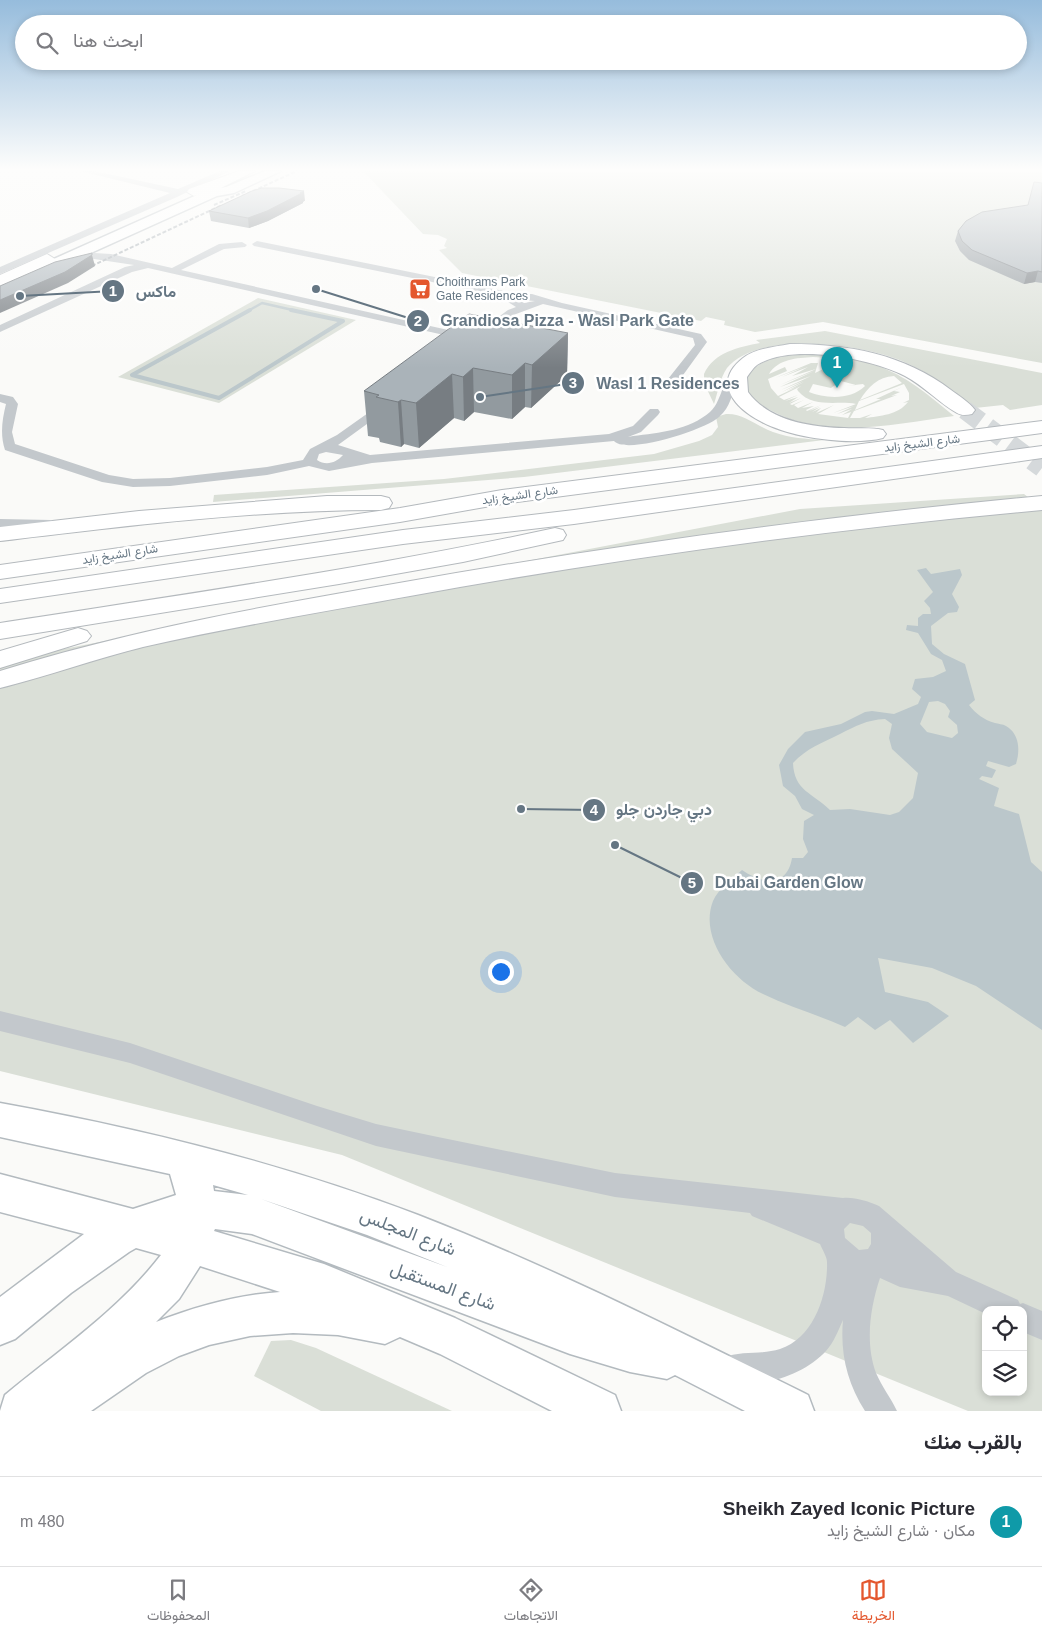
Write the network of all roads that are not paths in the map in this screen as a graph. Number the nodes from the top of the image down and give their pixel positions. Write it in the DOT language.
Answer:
graph roads {
  1 [pos="78,237"];
  2 [pos="99,237"];
  3 [pos="110,237"];
  4 [pos="257,244"];
  5 [pos="242,245"];
  6 [pos="123,259"];
  7 [pos="48,263"];
  8 [pos="152,266"];
  9 [pos="177,268"];
  10 [pos="0,271"];
  11 [pos="0,279"];
  12 [pos="0,289"];
  13 [pos="514,303"];
  14 [pos="534,304"];
  15 [pos="0,328"];
  16 [pos="475,340"];
  17 [pos="459,351"];
  18 [pos="742,369"];
  19 [pos="674,379"];
  20 [pos="398,395"];
  21 [pos="0,398"];
  22 [pos="965,410"];
  23 [pos="654,412"];
  24 [pos="1042,418"];
  25 [pos="1042,427"];
  26 [pos="590,441"];
  27 [pos="1042,442"];
  28 [pos="343,451"];
  29 [pos="1042,452"];
  30 [pos="311,462"];
  31 [pos="1042,488"];
  32 [pos="502,497"];
  33 [pos="1042,503"];
  34 [pos="664,505"];
  35 [pos="610,512"];
  36 [pos="0,523"];
  37 [pos="70,524"];
  38 [pos="0,534"];
  39 [pos="0,572"];
  40 [pos="0,588"];
  41 [pos="0,596"];
  42 [pos="0,621"];
  43 [pos="0,631"];
  44 [pos="0,660"];
  45 [pos="0,680"];
  46 [pos="0,1021"];
  47 [pos="0,1120"];
  48 [pos="183,1158"];
  49 [pos="0,1193"];
  50 [pos="193,1226"];
  51 [pos="882,1227"];
  52 [pos="134,1228"];
  53 [pos="838,1234"];
  54 [pos="874,1262"];
  55 [pos="950,1283"];
  56 [pos="999,1306"];
  57 [pos="1027,1319"];
  58 [pos="0,1324"];
  59 [pos="1042,1326"];
  60 [pos="456,1339"];
  61 [pos="691,1360"];
  62 [pos="21,1411"];
  63 [pos="55,1411"];
  64 [pos="599,1411"];
  65 [pos="792,1411"];
  66 [pos="882,1411"];
  1 -- 10 [label="street"];
  2 -- 7 [label="main road"];
  3 -- 7 [label="main road"];
  4 -- 13 [label="street"];
  5 -- 9 [label="street"];
  6 -- 7 [label="street"];
  6 -- 8 [label="street"];
  6 -- 15 [label="street"];
  7 -- 11 [label="main road"];
  7 -- 12 [label="main road"];
  8 -- 15 [label="street"];
  8 -- 16 [label="street"];
  13 -- 14 [label="street"];
  13 -- 14 [label="street"];
  13 -- 16 [label="street"];
  14 -- 19 [label="street"];
  16 -- 17 [label="street"];
  18 -- 22 [label="main road"];
  18 -- 24 [label="main road"];
  18 -- 26 [label="street"];
  20 -- 28 [label="street"];
  21 -- 30 [label="street"];
  23 -- 26 [label="street"];
  25 -- 32 [label="main road, شارع الشيخ زايد"];
  26 -- 28 [label="street"];
  27 -- 40 [label="main road, شارع الشيخ زايد"];
  28 -- 30 [label="street"];
  28 -- 30 [label="street"];
  29 -- 34 [label="main road"];
  31 -- 44 [label="main road"];
  32 -- 37 [label="main road"];
  32 -- 39 [label="main road, شارع الشيخ زايد"];
  33 -- 45 [label="main road"];
  34 -- 35 [label="main road"];
  34 -- 43 [label="main road"];
  35 -- 41 [label="main road"];
  35 -- 42 [label="main road"];
  36 -- 37 [label="street"];
  37 -- 38 [label="main road"];
  46 -- 53 [label="street"];
  47 -- 48 [label="main road, شارع المجلس"];
  48 -- 50 [label="main road"];
  48 -- 61 [label="main road, شارع المجلس"];
  49 -- 52 [label="main road"];
  50 -- 52 [label="main road"];
  50 -- 60 [label="main road"];
  50 -- 61 [label="main road, شارع المستقبل"];
  50 -- 62 [label="main road"];
  51 -- 53 [label="street"];
  51 -- 54 [label="street"];
  51 -- 55 [label="street"];
  52 -- 58 [label="main road"];
  53 -- 54 [label="street"];
  53 -- 61 [label="street"];
  54 -- 55 [label="street"];
  54 -- 66 [label="street"];
  55 -- 56 [label="street"];
  57 -- 59 [label="street"];
  60 -- 63 [label="main road"];
  60 -- 64 [label="main road"];
  61 -- 65 [label="main road, شارع المجلس"];
}
